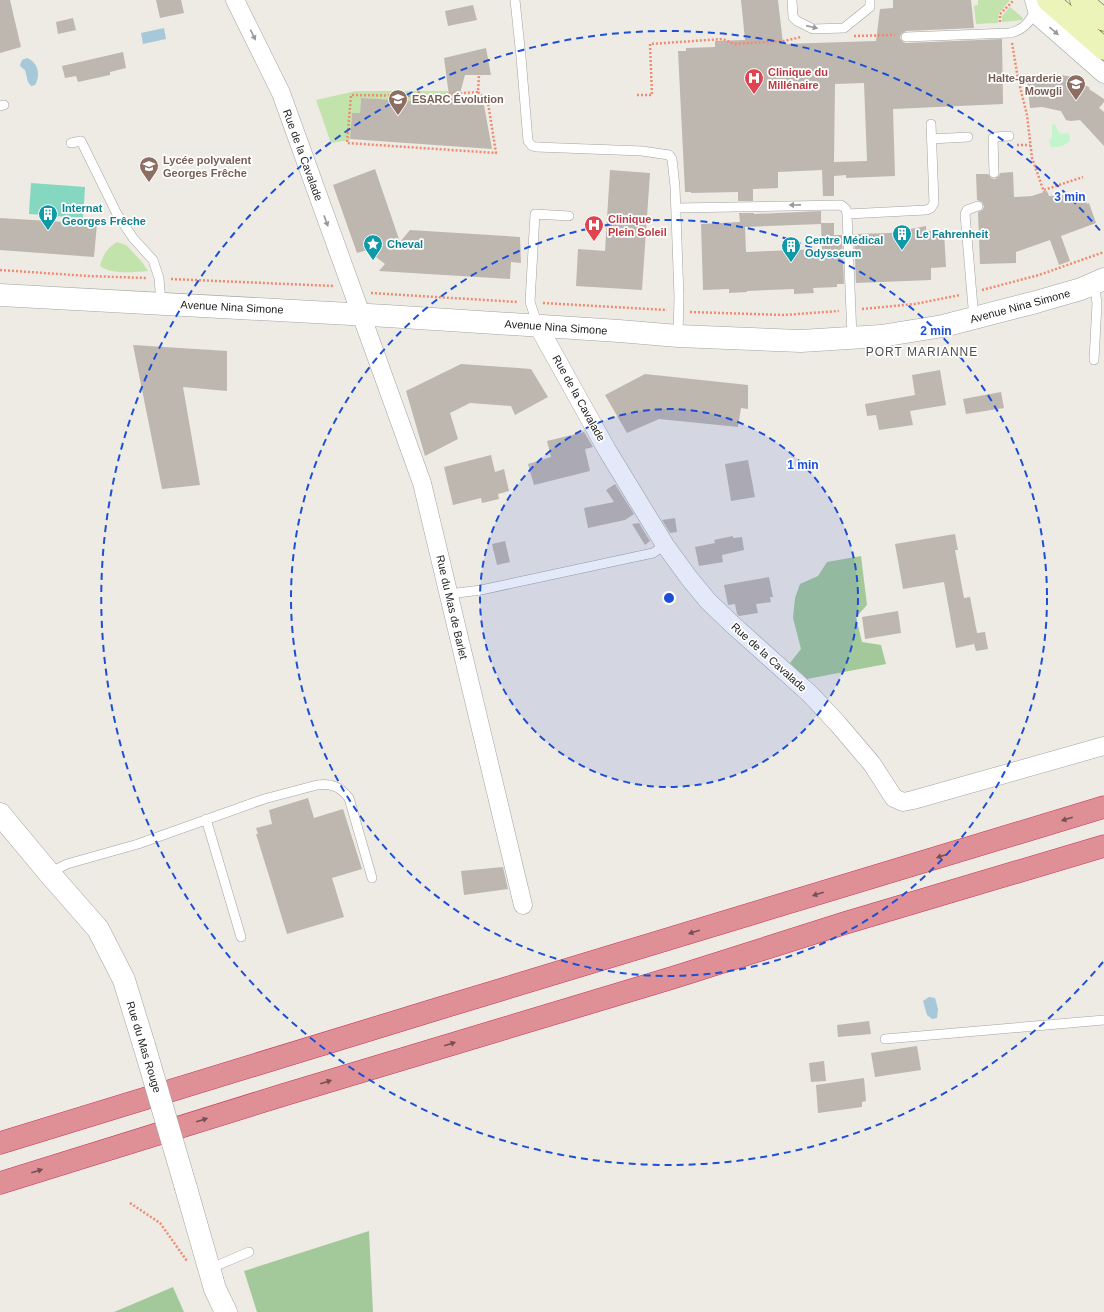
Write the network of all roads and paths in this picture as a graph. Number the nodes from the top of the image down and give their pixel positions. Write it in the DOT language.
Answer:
graph roads {
  1 [pos="235,0"];
  2 [pos="515,0"];
  3 [pos="792,0"];
  4 [pos="870,0"];
  5 [pos="1014,0"];
  6 [pos="1081,0"];
  7 [pos="1039,3"];
  8 [pos="1104,20"];
  9 [pos="1000,33"];
  10 [pos="1010,33"];
  11 [pos="880,35"];
  12 [pos="901,36"];
  13 [pos="784,41"];
  14 [pos="1104,48"];
  15 [pos="1104,74"];
  16 [pos="479,75"];
  17 [pos="419,91"];
  18 [pos="478,92"];
  19 [pos="418,96"];
  20 [pos="637,96"];
  21 [pos="418,101"];
  22 [pos="931,124"];
  23 [pos="1009,136"];
  24 [pos="968,137"];
  25 [pos="931,139"];
  26 [pos="71,143"];
  27 [pos="994,173"];
  28 [pos="1083,177"];
  29 [pos="978,206"];
  30 [pos="676,208"];
  31 [pos="847,214"];
  32 [pos="569,216"];
  33 [pos="1104,252"];
  34 [pos="0,270"];
  35 [pos="159,278"];
  36 [pos="1099,281"];
  37 [pos="352,289"];
  38 [pos="971,293"];
  39 [pos="0,295"];
  40 [pos="530,302"];
  41 [pos="161,303"];
  42 [pos="851,310"];
  43 [pos="679,311"];
  44 [pos="361,315"];
  45 [pos="974,319"];
  46 [pos="538,326"];
  47 [pos="678,336"];
  48 [pos="852,338"];
  49 [pos="1094,360"];
  50 [pos="665,545"];
  51 [pos="449,594"];
  52 [pos="1104,746"];
  53 [pos="1104,808"];
  54 [pos="0,814"];
  55 [pos="206,819"];
  56 [pos="1104,846"];
  57 [pos="49,873"];
  58 [pos="372,878"];
  59 [pos="523,905"];
  60 [pos="241,937"];
  61 [pos="1104,1020"];
  62 [pos="885,1039"];
  63 [pos="0,1143"];
  64 [pos="0,1183"];
  65 [pos="130,1203"];
  66 [pos="249,1252"];
  67 [pos="199,1267"];
  68 [pos="226,1312"];
  1 -- 37 [label="street, Rue de la Cavalade, one-way"];
  2 -- 30 [label="lane"];
  3 -- 4 [label="lane, one-way"];
  5 -- 9 [label="path"];
  6 -- 8 [label="main road"];
  7 -- 10 [label="lane"];
  7 -- 14 [label="main road"];
  7 -- 15 [label="street, one-way"];
  9 -- 10 [label="lane"];
  9 -- 12 [label="lane"];
  10 -- 28 [label="path"];
  11 -- 12 [label="path"];
  13 -- 20 [label="path"];
  16 -- 18 [label="path"];
  17 -- 19 [label="path"];
  18 -- 19 [label="path"];
  18 -- 19 [label="path"];
  19 -- 21 [label="path"];
  22 -- 25 [label="lane"];
  23 -- 27 [label="lane"];
  24 -- 25 [label="lane"];
  25 -- 31 [label="lane"];
  26 -- 35 [label="lane"];
  29 -- 38 [label="lane"];
  31 -- 30 [label="lane, one-way"];
  30 -- 43 [label="lane"];
  31 -- 42 [label="lane"];
  32 -- 40 [label="lane"];
  33 -- 38 [label="path"];
  34 -- 35 [label="path"];
  35 -- 37 [label="path"];
  35 -- 41 [label="lane"];
  36 -- 45 [label="street, Avenue Nina Simone"];
  36 -- 49 [label="lane"];
  37 -- 40 [label="path"];
  37 -- 44 [label="street, Rue de la Cavalade"];
  38 -- 42 [label="path"];
  38 -- 45 [label="lane"];
  39 -- 41 [label="street, Avenue Nina Simone"];
  40 -- 43 [label="path"];
  40 -- 46 [label="lane"];
  41 -- 44 [label="street, Avenue Nina Simone"];
  42 -- 43 [label="path"];
  42 -- 48 [label="lane"];
  43 -- 47 [label="lane"];
  44 -- 46 [label="street, Avenue Nina Simone"];
  44 -- 51 [label="street, Rue du Mas de Barlet"];
  45 -- 48 [label="street, Avenue Nina Simone"];
  46 -- 47 [label="street, Avenue Nina Simone"];
  46 -- 50 [label="street, Rue de la Cavalade"];
  47 -- 48 [label="street, Avenue Nina Simone"];
  50 -- 51 [label="lane"];
  50 -- 52 [label="street, Rue de la Cavalade"];
  51 -- 59 [label="street, Rue du Mas de Barlet"];
  53 -- 63 [label="highway, one-way"];
  54 -- 57 [label="street, Rue du Mas Rouge"];
  55 -- 57 [label="lane"];
  55 -- 58 [label="lane"];
  55 -- 60 [label="lane"];
  64 -- 56 [label="highway, one-way"];
  57 -- 67 [label="street, Rue du Mas Rouge, bridge"];
  61 -- 62 [label="lane"];
  65 -- 67 [label="path"];
  66 -- 67 [label="lane"];
  67 -- 68 [label="street, Rue du Mas Rouge"];
}
